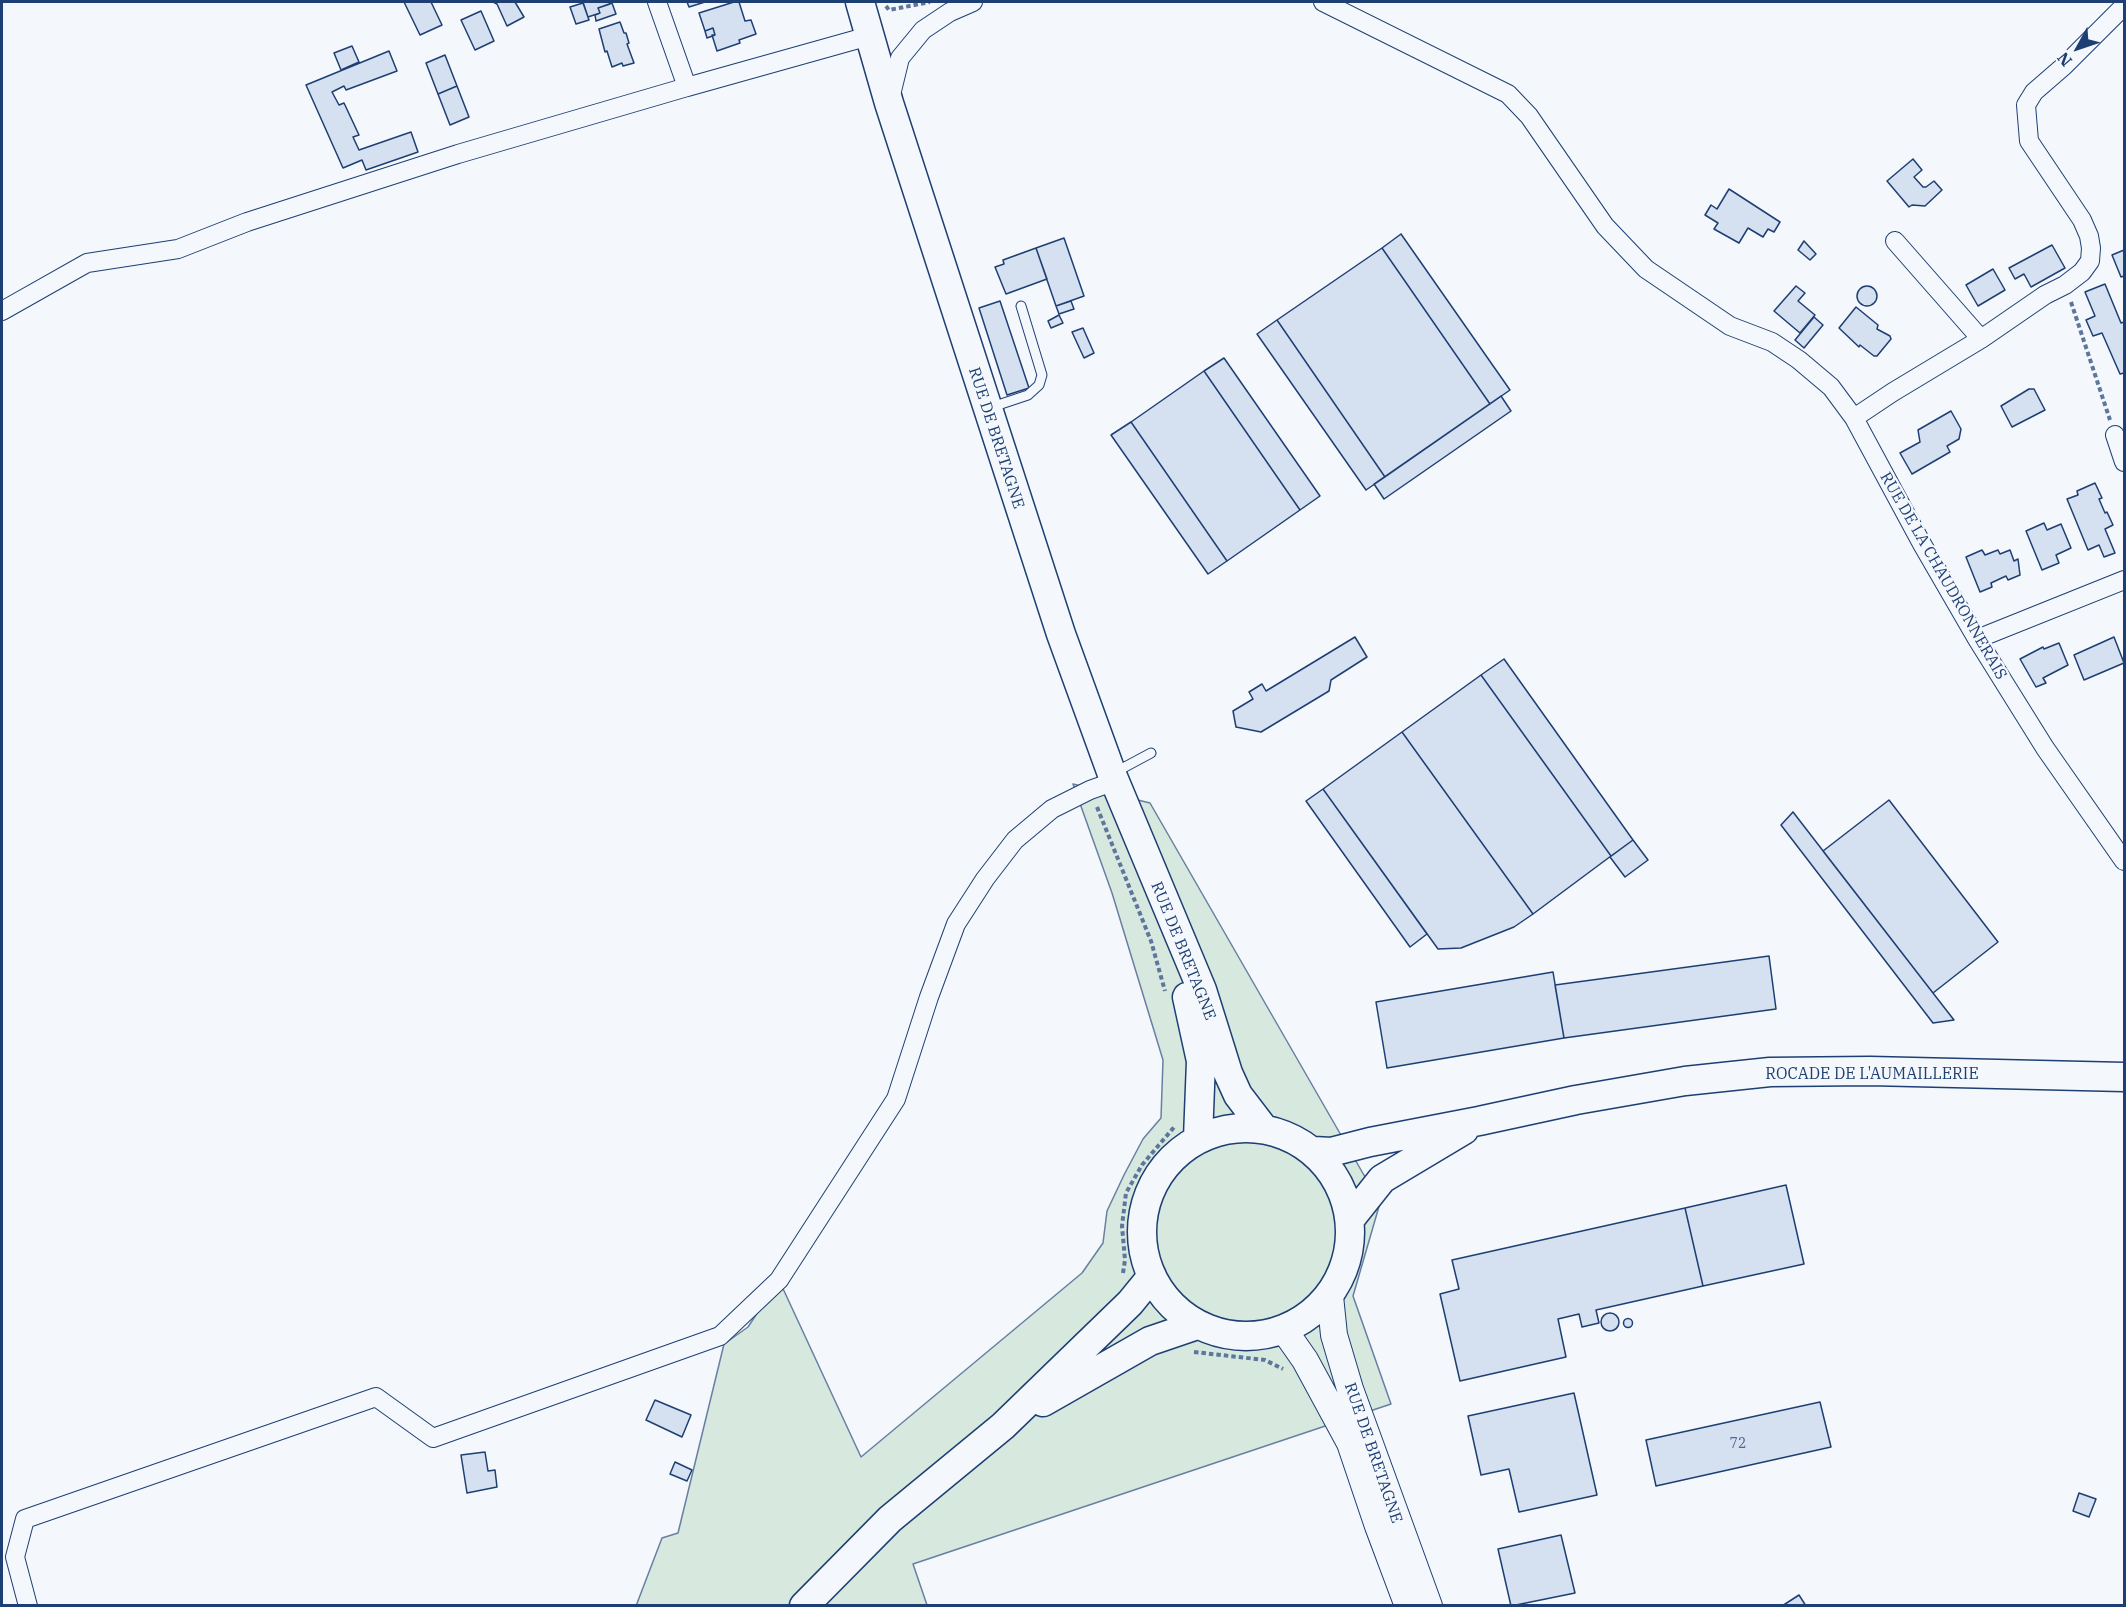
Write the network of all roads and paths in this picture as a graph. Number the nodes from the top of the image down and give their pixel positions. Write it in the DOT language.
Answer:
graph roads {
  1 [pos="657,2"];
  2 [pos="860,2"];
  3 [pos="882,2"];
  4 [pos="934,2"];
  5 [pos="973,2"];
  6 [pos="1323,2"];
  7 [pos="2124,6"];
  8 [pos="869,36"];
  9 [pos="687,87"];
  10 [pos="889,103"];
  11 [pos="1895,241"];
  12 [pos="2065,285"];
  13 [pos="1021,306"];
  14 [pos="2,311"];
  15 [pos="1982,339"];
  16 [pos="987,409"];
  17 [pos="1854,418"];
  18 [pos="2115,435"];
  19 [pos="2124,462"];
  20 [pos="2124,580"];
  21 [pos="1977,639"];
  22 [pos="1151,753"];
  23 [pos="1113,777"];
  24 [pos="2124,861"];
  25 [pos="1150,868"];
  26 [pos="2124,1077"];
  27 [pos="1479,1121"];
  28 [pos="1264,1129"];
  29 [pos="1198,1138"];
  30 [pos="1314,1151"];
  31 [pos="1351,1218"];
  32 [pos="1152,1276"];
  33 [pos="1330,1296"];
  34 [pos="1197,1325"];
  35 [pos="1284,1330"];
  36 [pos="1003,1426"];
  37 [pos="28,1605"];
  38 [pos="804,1605"];
  39 [pos="1408,1605"];
  40 [pos="1429,1605"];
  1 -- 9 [label="street"];
  2 -- 8 [label="main road, RUE DE BRETAGNE"];
  3 -- 4 [label="path"];
  5 -- 10 [label="street"];
  6 -- 17 [label="street, RUE DE LA CHAUDRONNERAIS"];
  7 -- 12 [label="street"];
  8 -- 9 [label="street"];
  8 -- 10 [label="main road, RUE DE BRETAGNE"];
  9 -- 14 [label="street"];
  10 -- 16 [label="main road, RUE DE BRETAGNE"];
  11 -- 15 [label="street"];
  12 -- 15 [label="street"];
  12 -- 18 [label="path"];
  13 -- 16 [label="lane"];
  15 -- 17 [label="street"];
  16 -- 23 [label="main road, RUE DE BRETAGNE"];
  17 -- 21 [label="street, RUE DE LA CHAUDRONNERAIS"];
  18 -- 19 [label="street"];
  20 -- 21 [label="street"];
  21 -- 24 [label="street, RUE DE LA CHAUDRONNERAIS"];
  22 -- 23 [label="lane"];
  23 -- 25 [label="main road, RUE DE BRETAGNE"];
  23 -- 37 [label="street"];
  25 -- 28 [label="main road, RUE DE BRETAGNE"];
  25 -- 29 [label="main road, RUE DE BRETAGNE"];
  26 -- 27 [label="main road, ROCADE DE L'AUMAILLERIE"];
  27 -- 30 [label="main road, ROCADE DE L'AUMAILLERIE"];
  27 -- 31 [label="main road, ROCADE DE L'AUMAILLERIE"];
  28 -- 29 [label="main road"];
  28 -- 30 [label="main road"];
  29 -- 32 [label="main road"];
  30 -- 31 [label="main road"];
  31 -- 33 [label="main road"];
  32 -- 34 [label="main road"];
  32 -- 36 [label="main road"];
  33 -- 35 [label="main road"];
  33 -- 40 [label="main road, RUE DE BRETAGNE"];
  34 -- 35 [label="main road"];
  34 -- 36 [label="main road"];
  35 -- 39 [label="main road, RUE DE BRETAGNE"];
  36 -- 38 [label="main road"];
}
